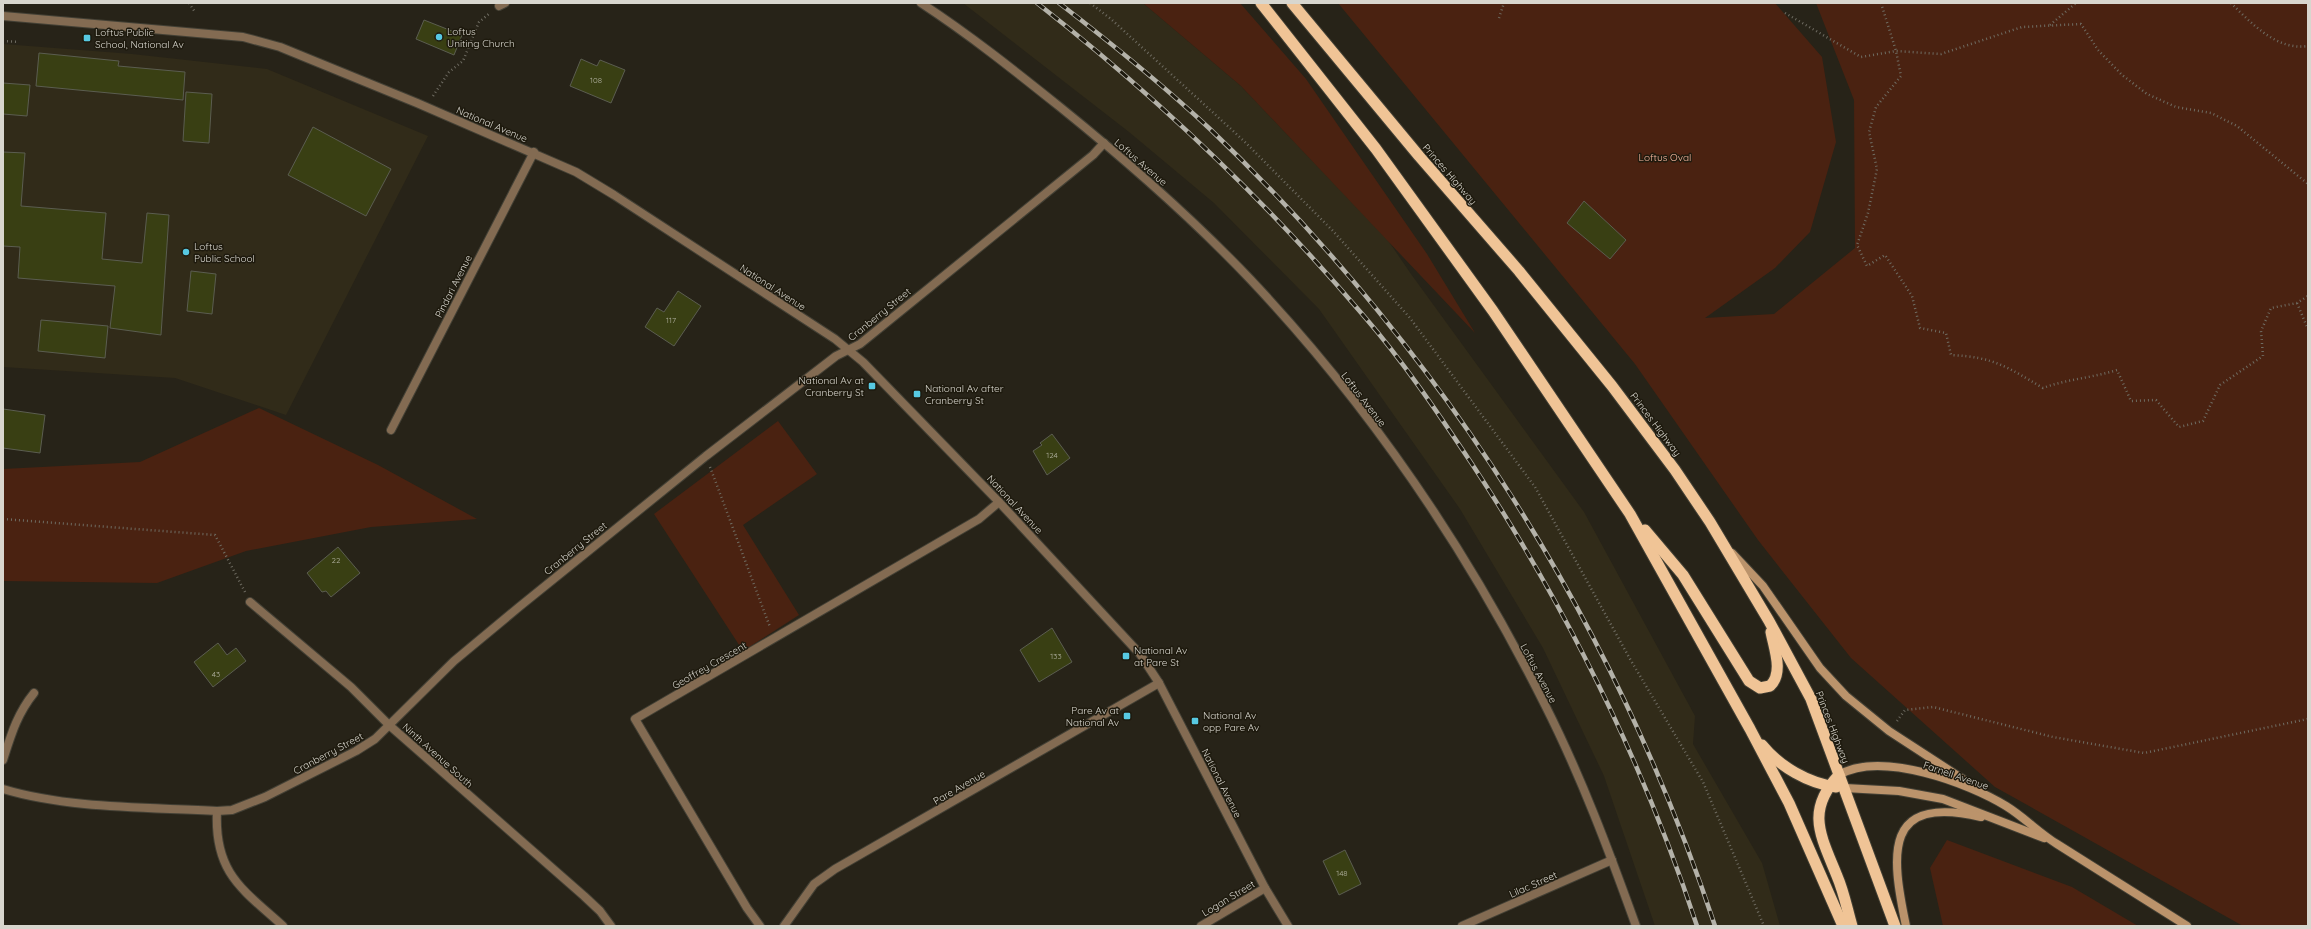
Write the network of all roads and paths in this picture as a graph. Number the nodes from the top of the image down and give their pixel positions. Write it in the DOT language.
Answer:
graph roads {
  1 [pos="189,3"];
  2 [pos="921,3"];
  3 [pos="1090,3"];
  4 [pos="1261,3"];
  5 [pos="1292,3"];
  6 [pos="1504,3"];
  7 [pos="1881,3"];
  8 [pos="2076,3"];
  9 [pos="2231,3"];
  10 [pos="502,5"];
  11 [pos="195,12"];
  12 [pos="1785,13"];
  13 [pos="3,16"];
  14 [pos="1499,18"];
  15 [pos="2049,26"];
  16 [pos="3,41"];
  17 [pos="19,42"];
  18 [pos="2308,46"];
  19 [pos="1896,51"];
  20 [pos="426,106"];
  21 [pos="1104,143"];
  22 [pos="534,152"];
  23 [pos="2308,184"];
  24 [pos="2308,296"];
  25 [pos="2296,303"];
  26 [pos="2307,327"];
  27 [pos="849,350"];
  28 [pos="391,430"];
  29 [pos="706,456"];
  30 [pos="999,502"];
  31 [pos="1630,514"];
  32 [pos="3,519"];
  33 [pos="1726,546"];
  34 [pos="250,602"];
  35 [pos="1769,622"];
  36 [pos="774,639"];
  37 [pos="1159,683"];
  38 [pos="34,694"];
  39 [pos="2308,719"];
  40 [pos="389,725"];
  41 [pos="1750,729"];
  42 [pos="1889,731"];
  43 [pos="3,760"];
  44 [pos="1839,775"];
  45 [pos="1830,786"];
  46 [pos="1845,788"];
  47 [pos="3,789"];
  48 [pos="1993,799"];
  49 [pos="217,812"];
  50 [pos="2004,822"];
  51 [pos="2054,842"];
  52 [pos="1612,860"];
  53 [pos="1265,888"];
  54 [pos="283,926"];
  55 [pos="611,926"];
  56 [pos="760,926"];
  57 [pos="784,926"];
  58 [pos="1201,926"];
  59 [pos="1288,926"];
  60 [pos="1462,926"];
  61 [pos="1636,926"];
  62 [pos="1764,926"];
  63 [pos="1843,926"];
  64 [pos="1852,926"];
  65 [pos="1895,926"];
  66 [pos="1906,926"];
  67 [pos="2187,926"];
  1 -- 11 [label="path"];
  2 -- 21 [label="street, Loftus Avenue"];
  3 -- 62 [label="path"];
  4 -- 31 [label="highway"];
  5 -- 33 [label="highway, Princes Highway"];
  6 -- 14 [label="path"];
  7 -- 19 [label="path"];
  8 -- 15 [label="path"];
  9 -- 18 [label="path"];
  10 -- 20 [label="path"];
  12 -- 19 [label="path"];
  13 -- 20 [label="street, National Avenue"];
  15 -- 19 [label="path"];
  15 -- 23 [label="path"];
  16 -- 17 [label="path"];
  19 -- 25 [label="path"];
  20 -- 22 [label="street, National Avenue"];
  21 -- 27 [label="street, Cranberry Street"];
  21 -- 52 [label="street, Loftus Avenue"];
  22 -- 27 [label="street, National Avenue"];
  22 -- 28 [label="street, Pindari Avenue"];
  24 -- 25 [label="path"];
  25 -- 26 [label="path"];
  27 -- 29 [label="street, Cranberry Street"];
  27 -- 30 [label="street, National Avenue"];
  29 -- 36 [label="path"];
  29 -- 40 [label="street, Cranberry Street"];
  30 -- 36 [label="street, Geoffrey Crescent"];
  30 -- 37 [label="street, National Avenue"];
  31 -- 35 [label="highway"];
  31 -- 41 [label="highway"];
  32 -- 34 [label="path"];
  33 -- 35 [label="highway, Princes Highway"];
  33 -- 42 [label="main road"];
  34 -- 40 [label="street, Ninth Avenue South"];
  35 -- 44 [label="highway, Princes Highway"];
  36 -- 56 [label="street, Geoffrey Crescent"];
  37 -- 53 [label="street, National Avenue"];
  37 -- 57 [label="street, Pare Avenue"];
  38 -- 43 [label="street"];
  39 -- 42 [label="path"];
  40 -- 49 [label="street, Cranberry Street"];
  40 -- 55 [label="street, Ninth Avenue South"];
  41 -- 45 [label="highway"];
  41 -- 63 [label="highway"];
  42 -- 48 [label="main road"];
  44 -- 45 [label="highway"];
  44 -- 46 [label="highway, Princes Highway"];
  44 -- 48 [label="main road, Farnell Avenue"];
  45 -- 46 [label="highway"];
  45 -- 64 [label="highway"];
  46 -- 50 [label="main road, Farnell Avenue"];
  46 -- 65 [label="highway, Princes Highway"];
  47 -- 49 [label="street, Cranberry Street"];
  48 -- 51 [label="main road, Farnell Avenue"];
  49 -- 54 [label="street"];
  50 -- 51 [label="main road, Farnell Avenue"];
  50 -- 66 [label="main road"];
  51 -- 67 [label="main road, Farnell Avenue"];
  52 -- 60 [label="street, Lilac Street"];
  52 -- 61 [label="street, Loftus Avenue"];
  53 -- 58 [label="street, Logan Street"];
  53 -- 59 [label="street, National Avenue"];
}
